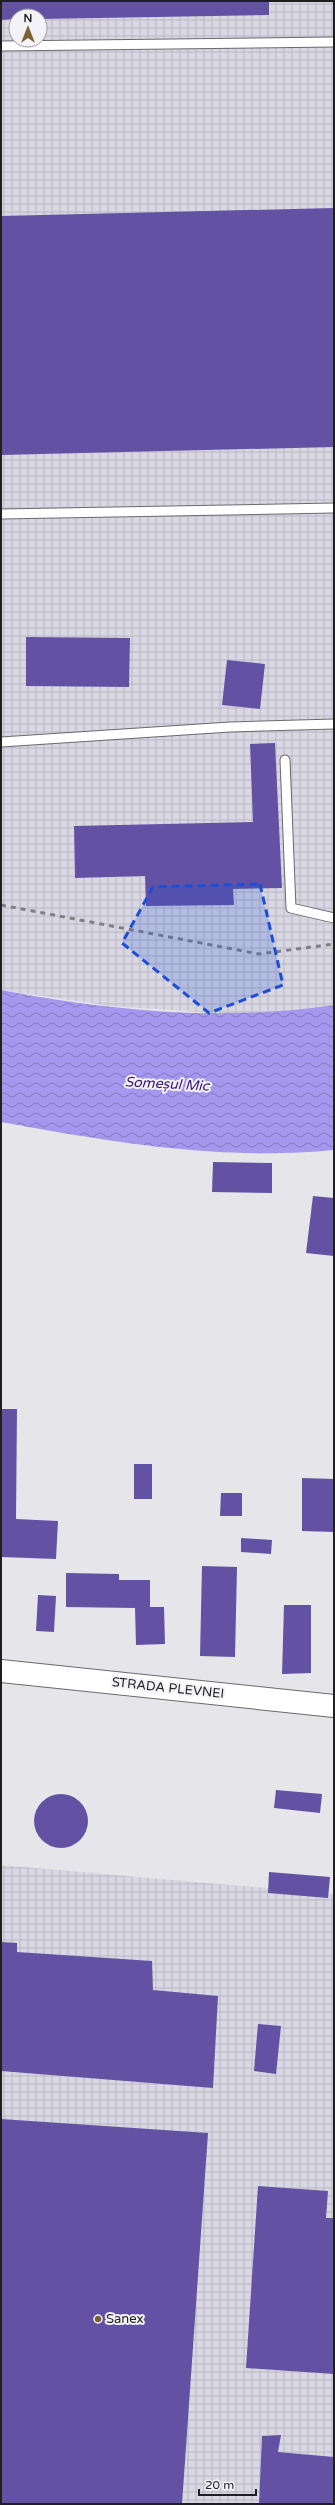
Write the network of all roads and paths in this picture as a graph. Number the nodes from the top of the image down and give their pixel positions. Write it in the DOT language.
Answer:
graph roads {
  1 [pos="334,42"];
  2 [pos="1,46"];
  3 [pos="334,508"];
  4 [pos="1,514"];
  5 [pos="334,724"];
  6 [pos="1,742"];
  7 [pos="285,760"];
  8 [pos="334,918"];
  9 [pos="1,1671"];
  10 [pos="334,1706"];
  1 -- 2 [label="lane"];
  3 -- 4 [label="lane"];
  5 -- 6 [label="lane"];
  7 -- 8 [label="lane"];
  9 -- 10 [label="main road, STRADA PLEVNEI"];
}
